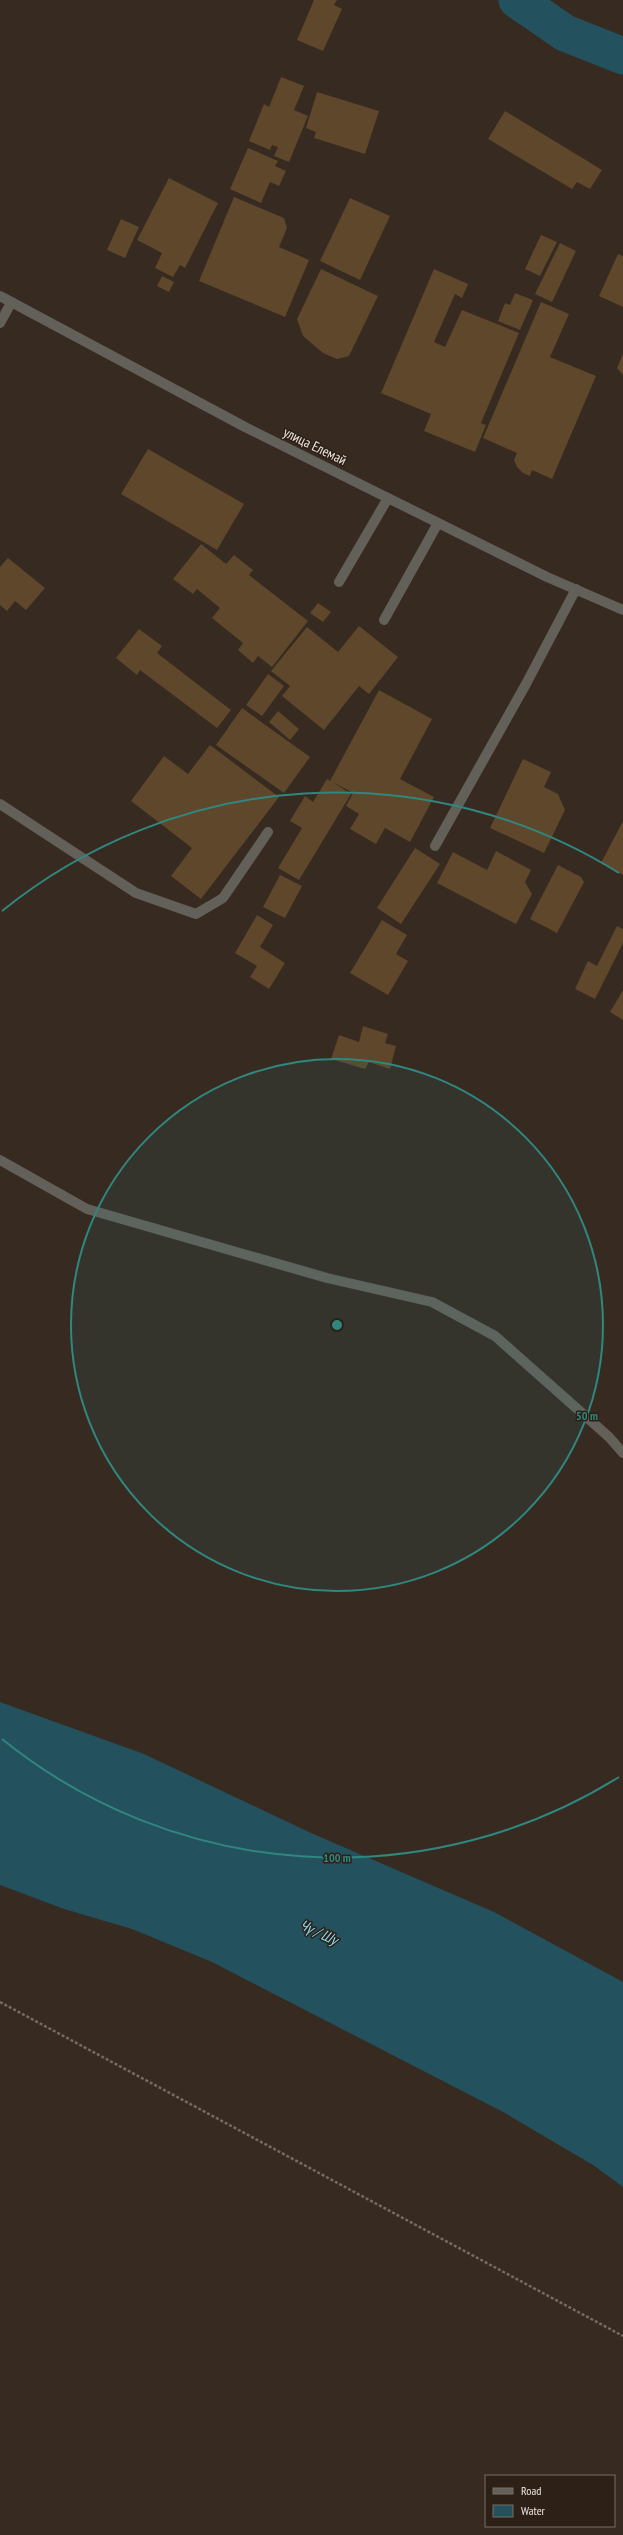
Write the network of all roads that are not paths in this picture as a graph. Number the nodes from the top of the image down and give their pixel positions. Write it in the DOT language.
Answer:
graph roads {
  1 [pos="0,296"];
  2 [pos="11,303"];
  3 [pos="0,323"];
  4 [pos="388,498"];
  5 [pos="438,523"];
  6 [pos="340,582"];
  7 [pos="576,589"];
  8 [pos="623,610"];
  9 [pos="384,620"];
  10 [pos="0,804"];
  11 [pos="268,832"];
  12 [pos="435,846"];
  13 [pos="0,1160"];
  14 [pos="623,1453"];
  1 -- 2 [label="street, улица Елемай"];
  2 -- 3 [label="street"];
  2 -- 4 [label="street, улица Елемай"];
  4 -- 5 [label="street, улица Елемай"];
  4 -- 6 [label="street"];
  5 -- 7 [label="street, улица Елемай"];
  5 -- 9 [label="street"];
  7 -- 8 [label="street, улица Елемай"];
  7 -- 12 [label="street"];
  10 -- 11 [label="street"];
  13 -- 14 [label="street"];
}
